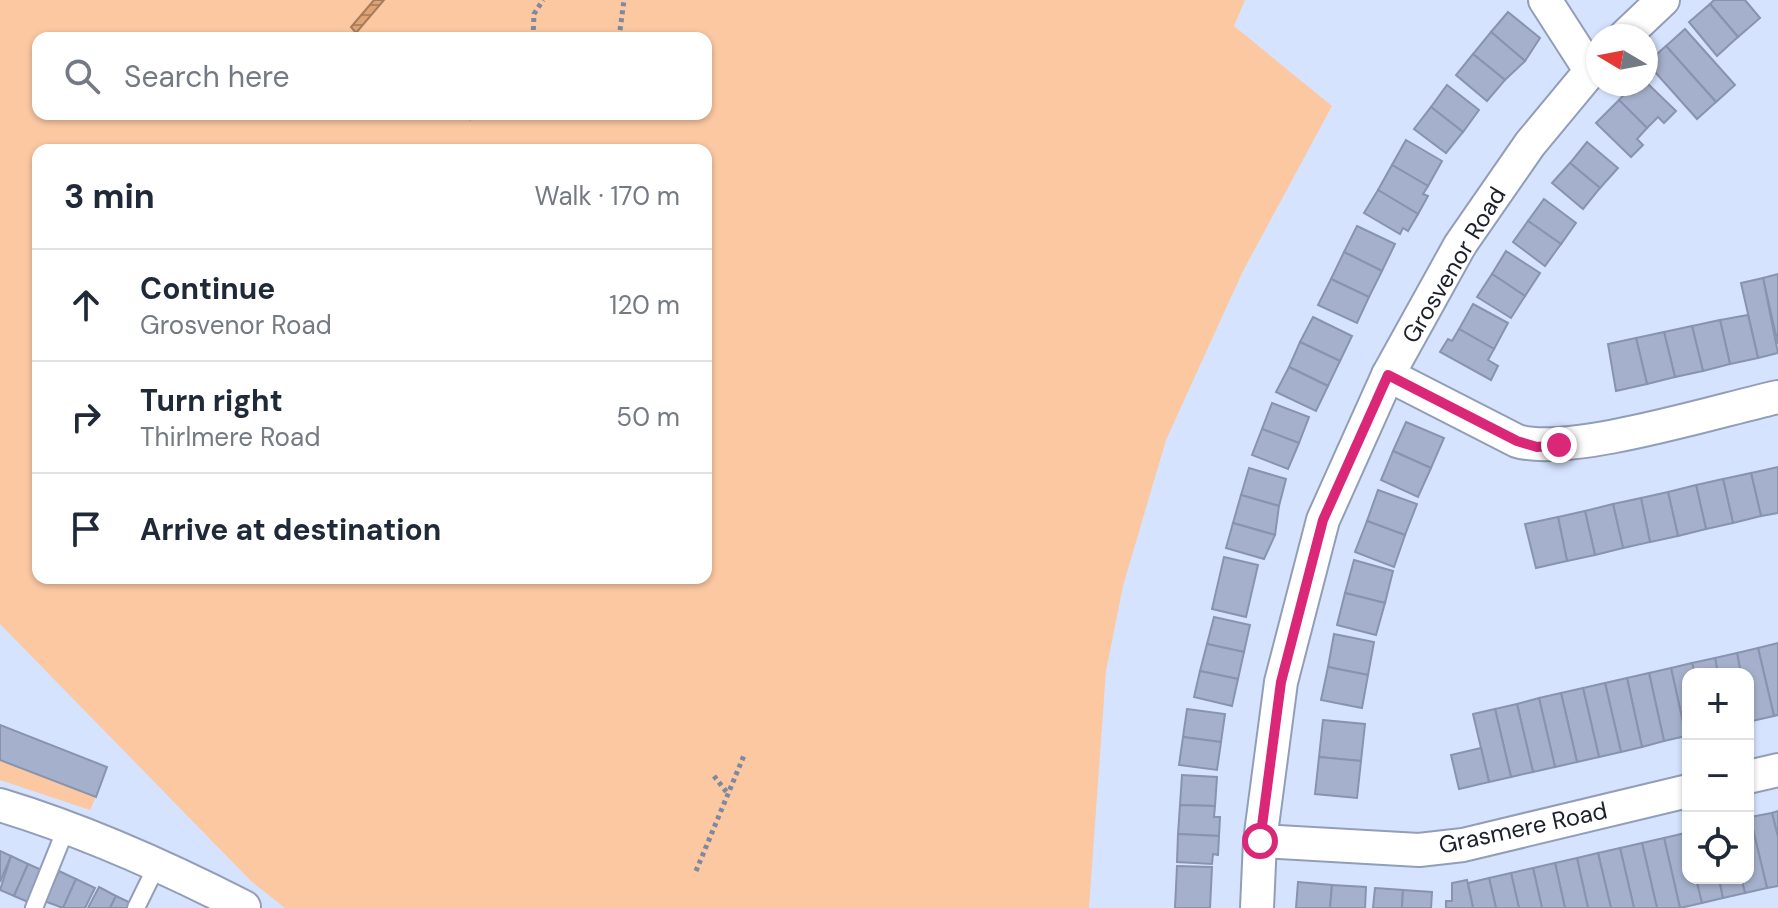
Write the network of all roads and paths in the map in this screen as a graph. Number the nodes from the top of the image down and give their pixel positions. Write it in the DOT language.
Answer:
graph roads {
  1 [pos="543,0"];
  2 [pos="624,0"];
  3 [pos="1545,0"];
  4 [pos="1663,0"];
  5 [pos="1638,24"];
  6 [pos="533,32"];
  7 [pos="620,32"];
  8 [pos="1586,55"];
  9 [pos="1586,76"];
  10 [pos="1388,375"];
  11 [pos="1778,397"];
  12 [pos="745,753"];
  13 [pos="1778,770"];
  14 [pos="714,776"];
  15 [pos="1754,776"];
  16 [pos="1682,792"];
  17 [pos="728,794"];
  18 [pos="0,805"];
  19 [pos="67,826"];
  20 [pos="1260,841"];
  21 [pos="158,863"];
  22 [pos="696,871"];
  23 [pos="244,907"];
  24 [pos="34,908"];
  25 [pos="136,908"];
  26 [pos="1257,908"];
  1 -- 6 [label="path"];
  2 -- 7 [label="path"];
  3 -- 8 [label="street"];
  4 -- 5 [label="street"];
  9 -- 10 [label="street, Grosvenor Road"];
  10 -- 11 [label="street"];
  10 -- 20 [label="street, Grosvenor Road"];
  12 -- 17 [label="path"];
  13 -- 15 [label="street"];
  14 -- 17 [label="path"];
  16 -- 20 [label="street, Grasmere Road"];
  17 -- 22 [label="path"];
  18 -- 19 [label="street"];
  19 -- 21 [label="street"];
  19 -- 24 [label="lane"];
  20 -- 26 [label="street, Grosvenor Road"];
  21 -- 23 [label="street"];
  21 -- 25 [label="lane"];
}
